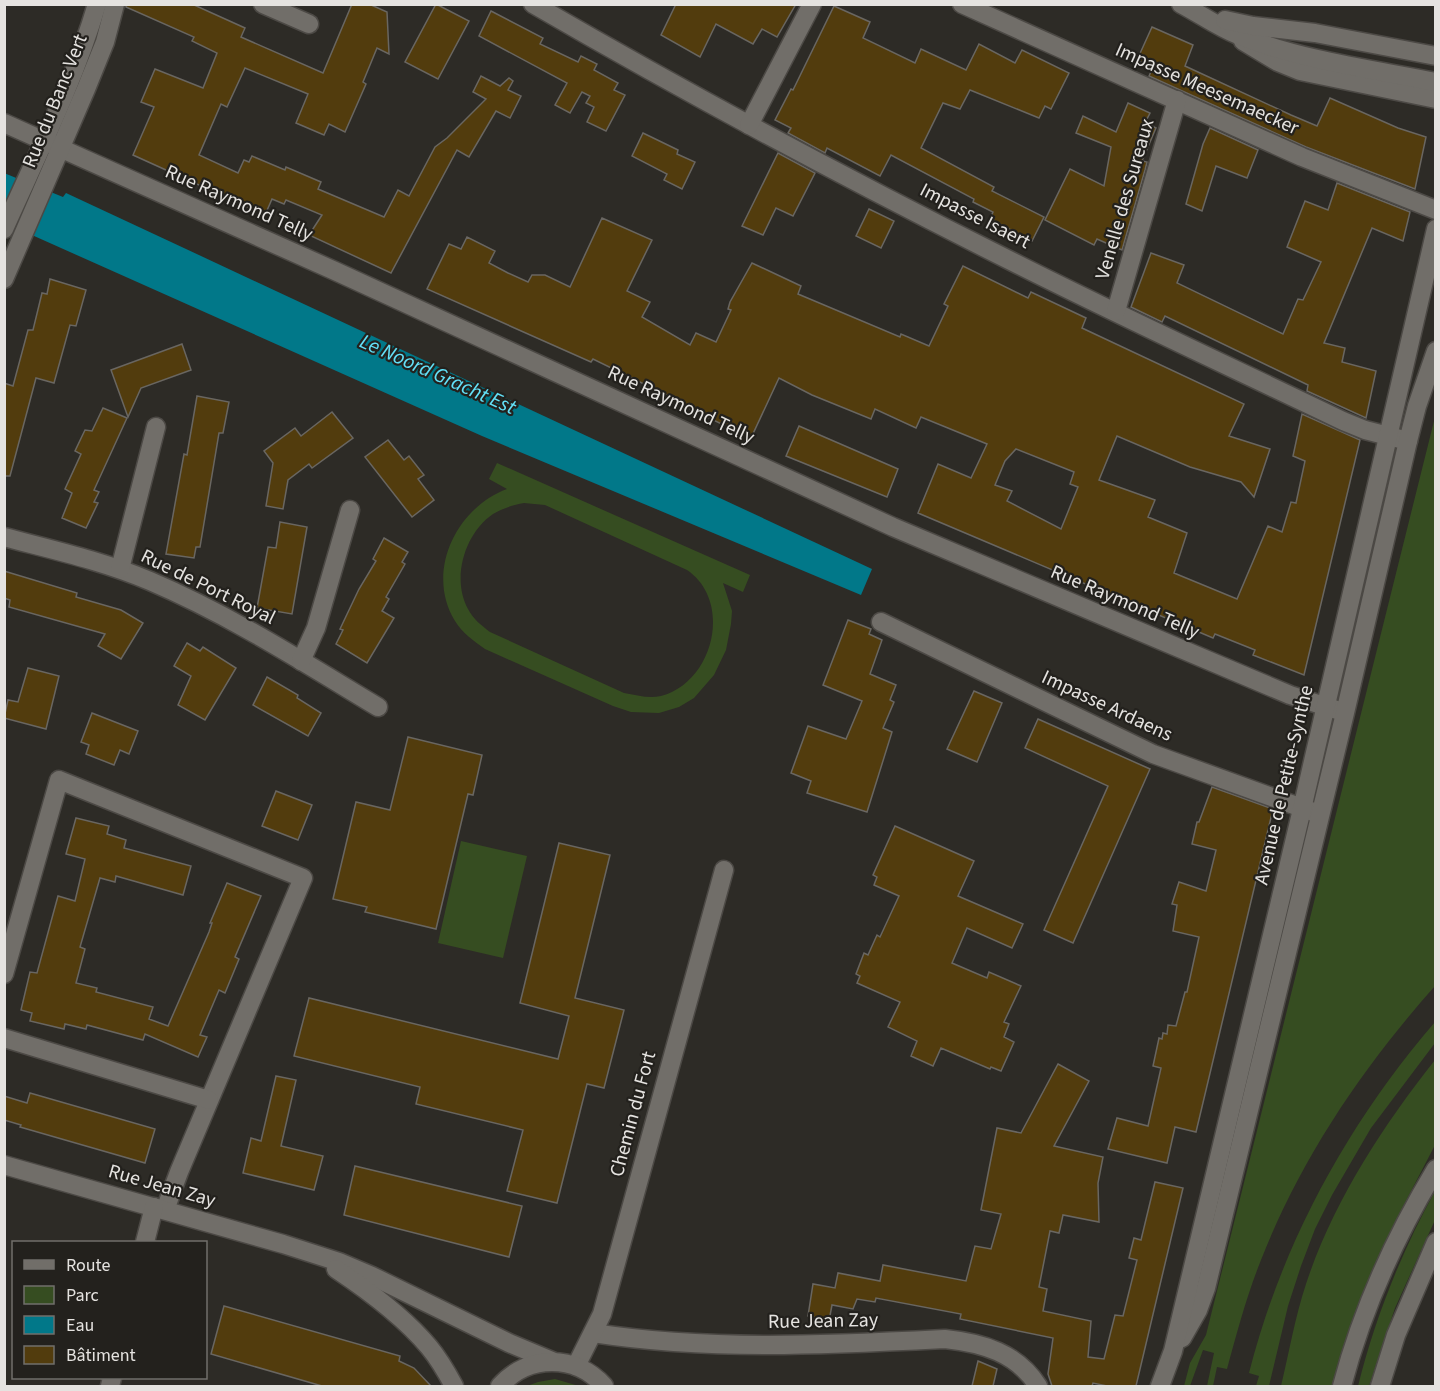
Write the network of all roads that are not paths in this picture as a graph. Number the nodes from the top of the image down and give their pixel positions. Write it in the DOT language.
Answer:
graph roads {
  1 [pos="97,4"];
  2 [pos="116,4"];
  3 [pos="262,4"];
  4 [pos="533,4"];
  5 [pos="812,4"];
  6 [pos="962,4"];
  7 [pos="1188,8"];
  8 [pos="309,24"];
  9 [pos="1227,30"];
  10 [pos="1436,56"];
  11 [pos="1436,82"];
  12 [pos="1436,99"];
  13 [pos="1177,100"];
  14 [pos="4,123"];
  15 [pos="749,125"];
  16 [pos="53,143"];
  17 [pos="1436,210"];
  18 [pos="4,229"];
  19 [pos="1436,229"];
  20 [pos="4,279"];
  21 [pos="1116,311"];
  22 [pos="1436,351"];
  23 [pos="156,427"];
  24 [pos="1389,437"];
  25 [pos="1408,441"];
  26 [pos="350,510"];
  27 [pos="4,537"];
  28 [pos="120,569"];
  29 [pos="881,622"];
  30 [pos="301,661"];
  31 [pos="378,707"];
  32 [pos="1325,707"];
  33 [pos="1345,713"];
  34 [pos="1302,809"];
  35 [pos="1321,814"];
  36 [pos="724,870"];
  37 [pos="4,974"];
  38 [pos="4,1038"];
  39 [pos="209,1100"];
  40 [pos="4,1165"];
  41 [pos="1436,1169"];
  42 [pos="160,1209"];
  43 [pos="145,1241"];
  44 [pos="1436,1242"];
  45 [pos="306,1251"];
  46 [pos="593,1333"];
  47 [pos="1173,1351"];
  48 [pos="552,1361"];
  49 [pos="576,1366"];
  50 [pos="454,1386"];
  51 [pos="500,1386"];
  52 [pos="604,1386"];
  53 [pos="1038,1386"];
  54 [pos="1160,1386"];
  55 [pos="1342,1386"];
  56 [pos="1380,1386"];
  1 -- 16 [label="street, Rue du Banc Vert"];
  2 -- 16 [label="street, Rue du Banc Vert"];
  3 -- 8 [label="street"];
  4 -- 15 [label="street, Impasse Isaert"];
  5 -- 15 [label="street"];
  6 -- 13 [label="street, Impasse Meesemaecker"];
  7 -- 9 [label="street"];
  7 -- 10 [label="street"];
  9 -- 11 [label="street"];
  9 -- 12 [label="street"];
  13 -- 17 [label="street, Impasse Meesemaecker"];
  13 -- 21 [label="street, Venelle des Sureaux"];
  14 -- 16 [label="street, Rue Raymond Telly"];
  15 -- 21 [label="street, Impasse Isaert"];
  16 -- 18 [label="street, Rue du Banc Vert"];
  16 -- 20 [label="street, Rue du Banc Vert"];
  16 -- 32 [label="street, Rue Raymond Telly"];
  19 -- 24 [label="street, Avenue de Petite-Synthe"];
  21 -- 24 [label="street, Impasse Isaert"];
  22 -- 25 [label="street, Avenue de Petite-Synthe"];
  23 -- 28 [label="street"];
  24 -- 25 [label="street, Impasse Isaert"];
  24 -- 32 [label="street, Avenue de Petite-Synthe"];
  25 -- 33 [label="street, Avenue de Petite-Synthe"];
  26 -- 30 [label="street"];
  27 -- 28 [label="street, Rue de Port Royal"];
  28 -- 30 [label="street, Rue de Port Royal"];
  29 -- 34 [label="street, Impasse Ardaens"];
  30 -- 31 [label="street, Rue de Port Royal"];
  32 -- 33 [label="street, Rue Raymond Telly"];
  32 -- 34 [label="street, Avenue de Petite-Synthe"];
  33 -- 35 [label="street, Avenue de Petite-Synthe"];
  34 -- 35 [label="street, Impasse Ardaens"];
  34 -- 47 [label="street, Avenue de Petite-Synthe"];
  35 -- 47 [label="street, Avenue de Petite-Synthe"];
  36 -- 46 [label="street, Chemin du Fort"];
  37 -- 39 [label="street"];
  38 -- 39 [label="street"];
  39 -- 42 [label="street"];
  40 -- 42 [label="street, Rue Jean Zay"];
  41 -- 55 [label="street"];
  42 -- 43 [label="street"];
  42 -- 45 [label="street, Rue Jean Zay"];
  44 -- 56 [label="street"];
  45 -- 48 [label="street, Rue Jean Zay"];
  45 -- 50 [label="street, Rue Jean Zay"];
  46 -- 49 [label="street, Chemin du Fort"];
  46 -- 53 [label="street, Rue Jean Zay"];
  47 -- 54 [label="street, Avenue de Petite-Synthe"];
  48 -- 49 [label="street"];
  48 -- 51 [label="street"];
  49 -- 52 [label="street"];
}
